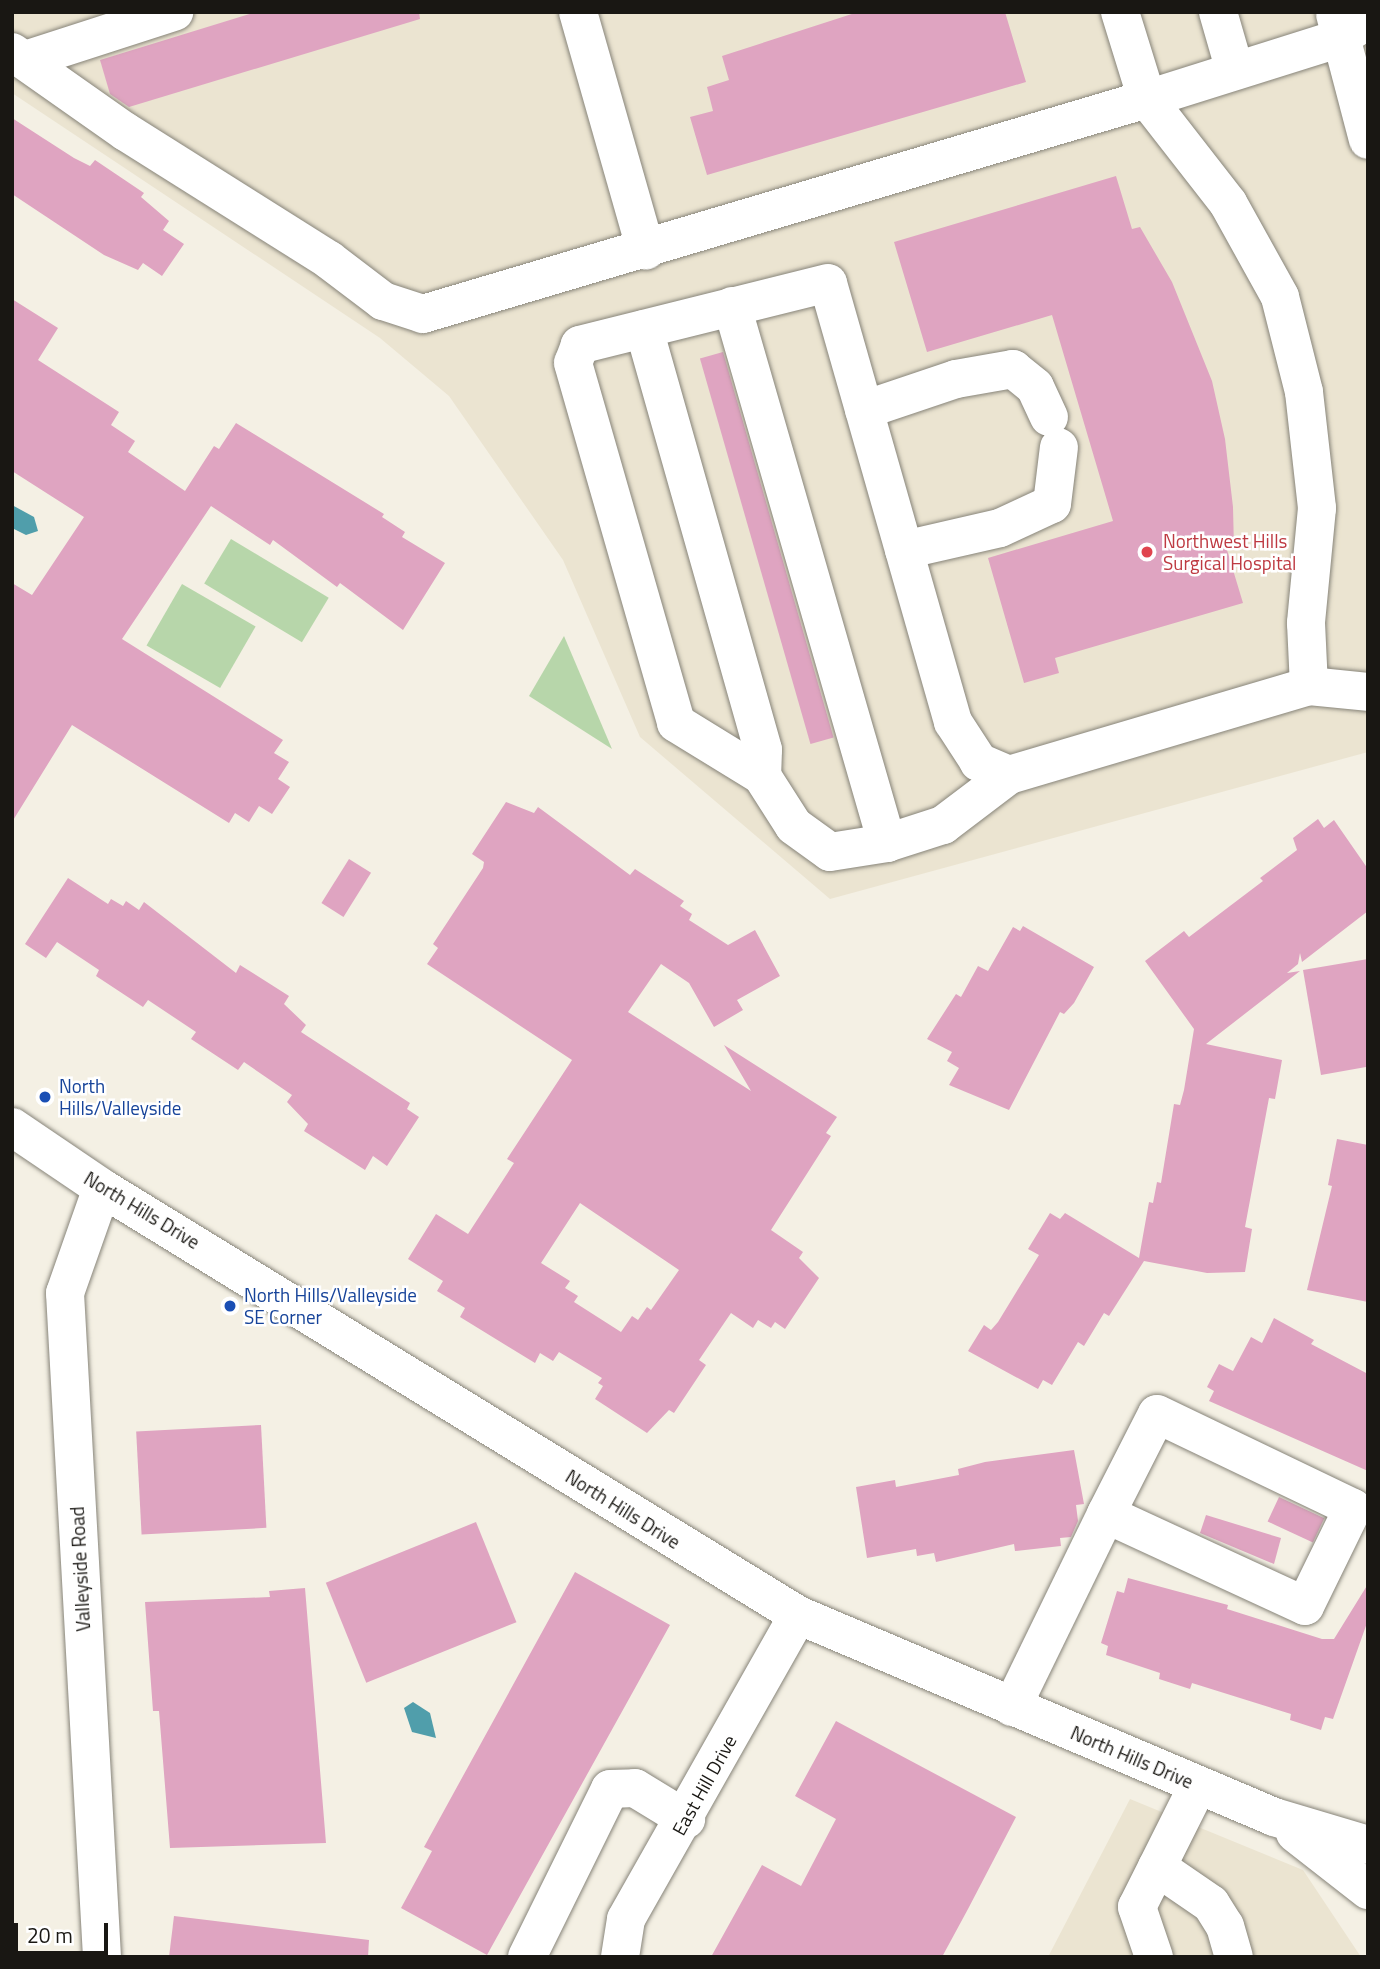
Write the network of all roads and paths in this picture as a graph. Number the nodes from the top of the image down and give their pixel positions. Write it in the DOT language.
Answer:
graph roads {
  1 [pos="174,12"];
  2 [pos="578,12"];
  3 [pos="1120,12"];
  4 [pos="1218,12"];
  5 [pos="1347,23"];
  6 [pos="18,56"];
  7 [pos="1235,71"];
  8 [pos="1147,99"];
  9 [pos="1368,140"];
  10 [pos="646,250"];
  11 [pos="732,306"];
  12 [pos="644,329"];
  13 [pos="864,410"];
  14 [pos="904,550"];
  15 [pos="1309,686"];
  16 [pos="1368,692"];
  17 [pos="1009,775"];
  18 [pos="762,776"];
  19 [pos="887,843"];
  20 [pos="12,1127"];
  21 [pos="102,1188"];
  22 [pos="1106,1514"];
  23 [pos="798,1615"];
  24 [pos="1012,1707"];
  25 [pos="1198,1785"];
  26 [pos="1274,1817"];
  27 [pos="685,1819"];
  28 [pos="1368,1825"];
  29 [pos="1368,1845"];
  30 [pos="1157,1867"];
  31 [pos="1368,1890"];
  32 [pos="102,1957"];
  33 [pos="527,1957"];
  34 [pos="620,1957"];
  35 [pos="1154,1957"];
  36 [pos="1234,1957"];
  1 -- 6 [label="street"];
  2 -- 10 [label="street"];
  3 -- 8 [label="street"];
  4 -- 7 [label="street"];
  5 -- 7 [label="street"];
  5 -- 9 [label="street"];
  6 -- 10 [label="street"];
  7 -- 8 [label="street"];
  8 -- 10 [label="street"];
  8 -- 15 [label="street"];
  11 -- 12 [label="street"];
  11 -- 13 [label="street"];
  11 -- 19 [label="street"];
  12 -- 18 [label="street"];
  12 -- 18 [label="street"];
  13 -- 14 [label="street"];
  13 -- 14 [label="street"];
  14 -- 17 [label="street"];
  15 -- 16 [label="street"];
  15 -- 17 [label="street"];
  17 -- 19 [label="street"];
  18 -- 19 [label="street"];
  20 -- 21 [label="street, North Hills Drive"];
  21 -- 23 [label="street, North Hills Drive"];
  21 -- 32 [label="street, Valleyside Road"];
  22 -- 22 [label="street"];
  22 -- 24 [label="street"];
  23 -- 24 [label="street, North Hills Drive"];
  23 -- 27 [label="street, East Hill Drive"];
  24 -- 25 [label="street, North Hills Drive"];
  25 -- 26 [label="street, North Hills Drive"];
  25 -- 30 [label="street"];
  26 -- 28 [label="street"];
  26 -- 29 [label="street, North Hills Drive"];
  26 -- 31 [label="street, North Hills Drive"];
  27 -- 33 [label="street"];
  27 -- 34 [label="street, East Hill Drive"];
  30 -- 35 [label="street"];
  30 -- 36 [label="street"];
}
